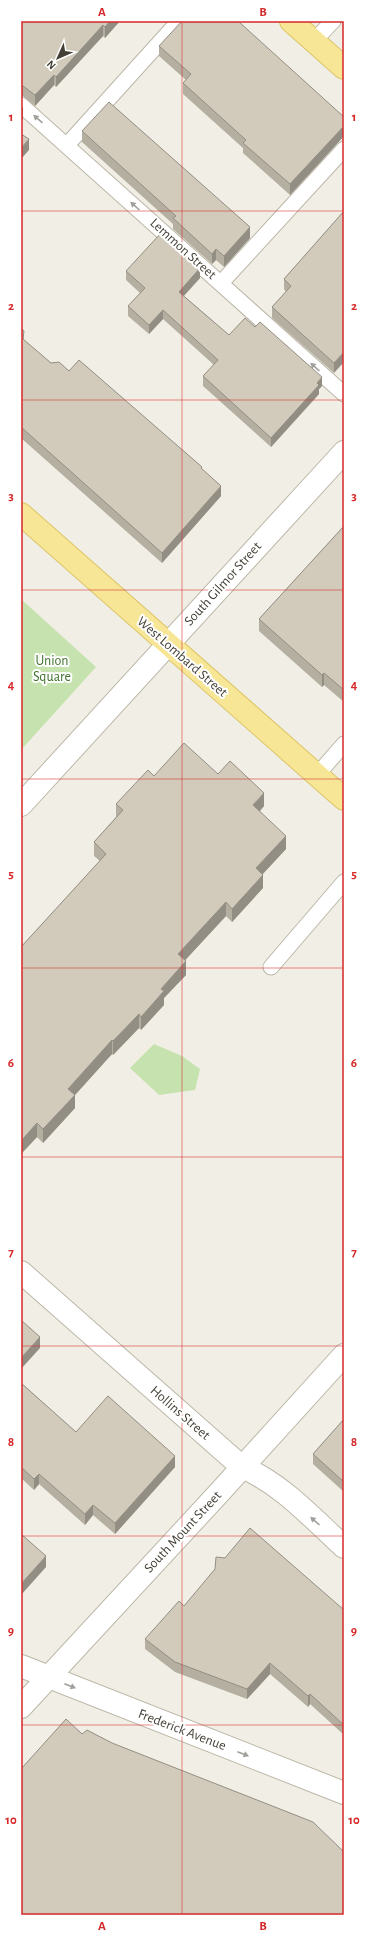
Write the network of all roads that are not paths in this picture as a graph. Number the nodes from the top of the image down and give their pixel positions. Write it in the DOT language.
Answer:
graph roads {
  1 [pos="180,21"];
  2 [pos="291,21"];
  3 [pos="332,21"];
  4 [pos="314,41"];
  5 [pos="344,68"];
  6 [pos="21,105"];
  7 [pos="67,145"];
  8 [pos="344,148"];
  9 [pos="221,283"];
  10 [pos="344,394"];
  11 [pos="344,452"];
  12 [pos="21,514"];
  13 [pos="169,645"];
  14 [pos="344,744"];
  15 [pos="317,775"];
  16 [pos="344,799"];
  17 [pos="21,805"];
  18 [pos="344,882"];
  19 [pos="271,967"];
  20 [pos="21,1272"];
  21 [pos="344,1355"];
  22 [pos="242,1467"];
  23 [pos="344,1547"];
  24 [pos="21,1666"];
  25 [pos="48,1677"];
  26 [pos="21,1707"];
  27 [pos="344,1793"];
  1 -- 7 [label="lane"];
  2 -- 4 [label="main road"];
  3 -- 4 [label="lane"];
  4 -- 5 [label="main road"];
  7 -- 6 [label="lane, Lemmon Street, one-way"];
  9 -- 7 [label="lane, Lemmon Street, one-way"];
  8 -- 9 [label="lane"];
  10 -- 9 [label="lane, Lemmon Street, one-way"];
  11 -- 13 [label="street, South Gilmor Street"];
  12 -- 13 [label="main road, West Lombard Street"];
  13 -- 15 [label="main road, West Lombard Street"];
  13 -- 17 [label="street, South Gilmor Street"];
  14 -- 15 [label="lane"];
  15 -- 16 [label="main road, West Lombard Street"];
  18 -- 19 [label="lane"];
  20 -- 22 [label="street, Hollins Street"];
  21 -- 22 [label="street, South Mount Street"];
  23 -- 22 [label="street, Hollins Street, one-way"];
  22 -- 25 [label="street, South Mount Street"];
  24 -- 25 [label="street, Frederick Avenue"];
  25 -- 26 [label="street, South Mount Street"];
  25 -- 27 [label="street, Frederick Avenue, one-way"];
}
